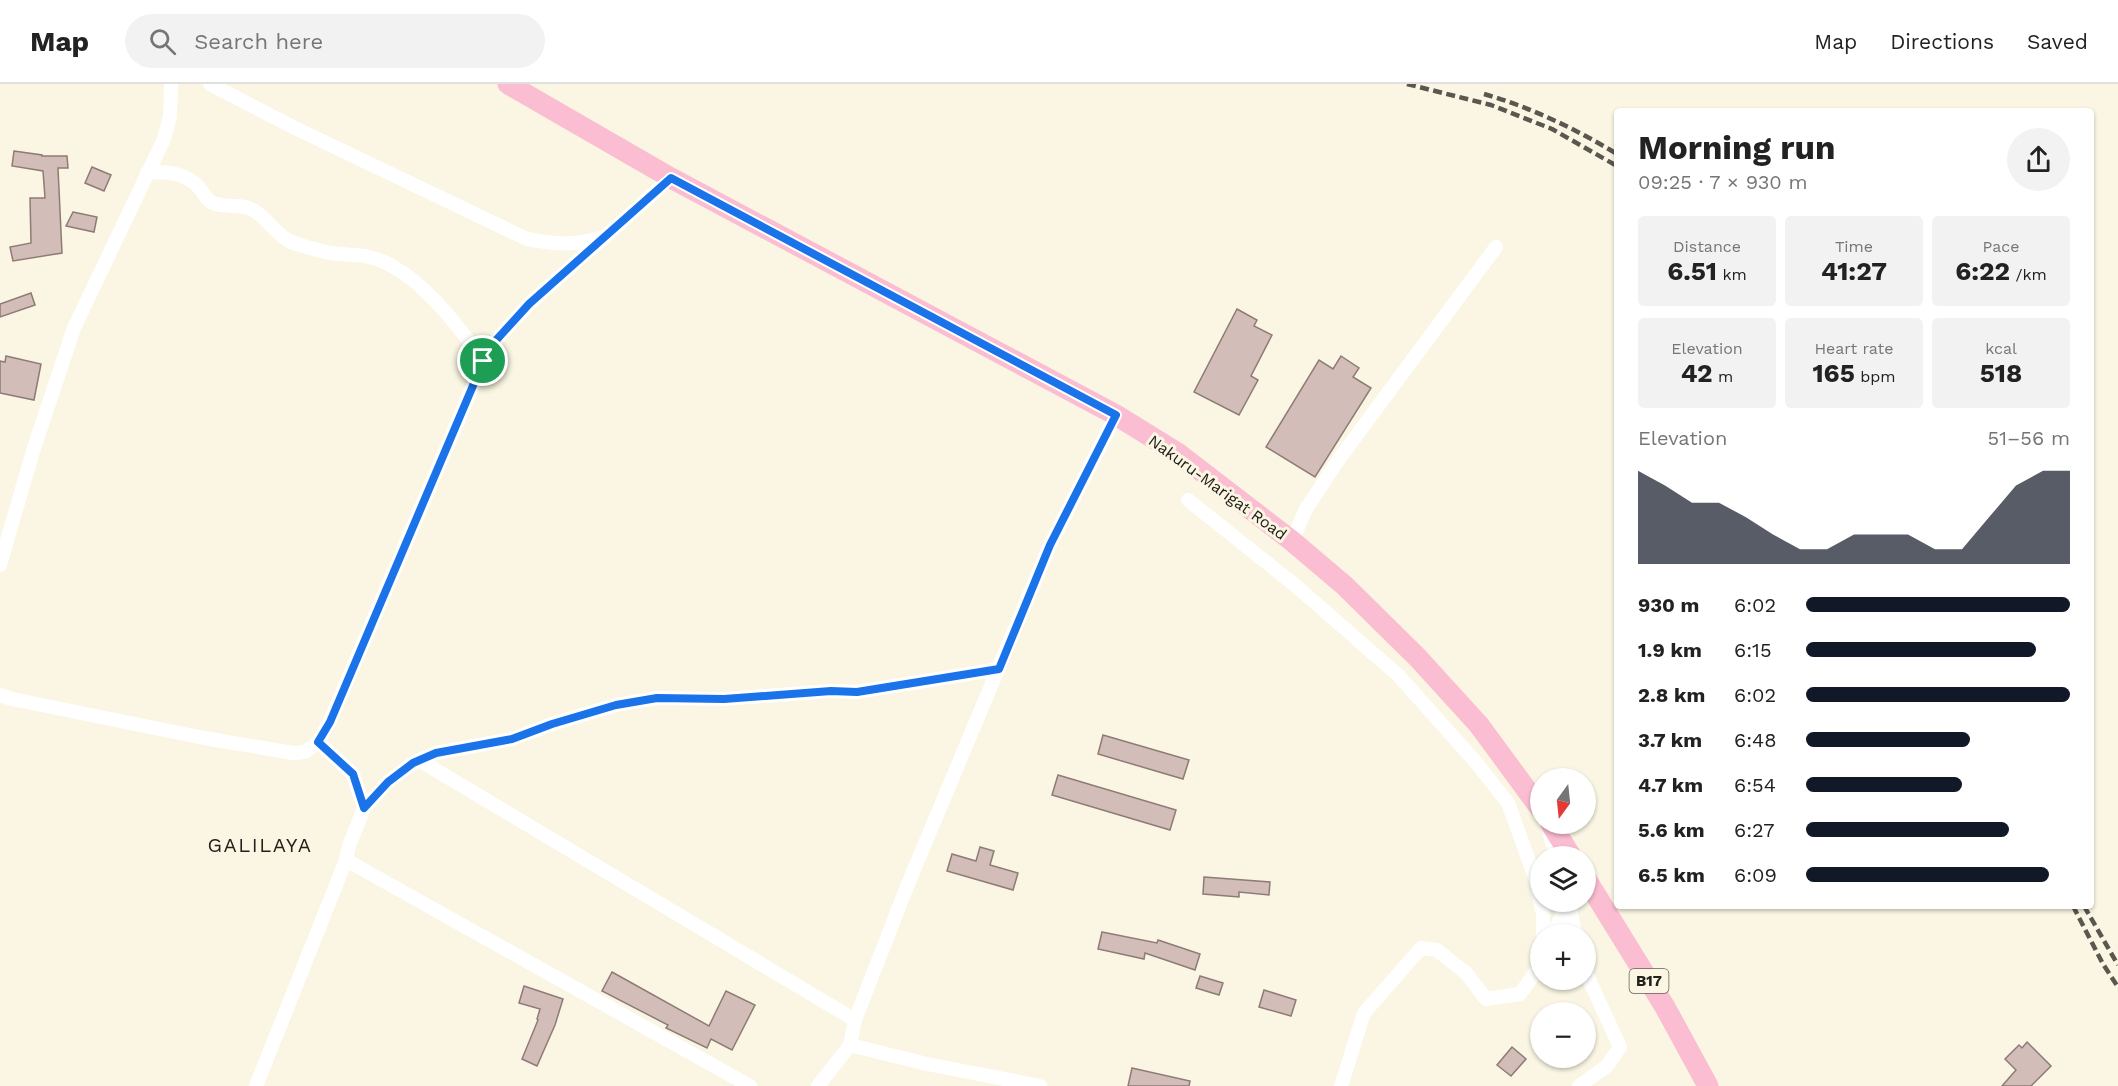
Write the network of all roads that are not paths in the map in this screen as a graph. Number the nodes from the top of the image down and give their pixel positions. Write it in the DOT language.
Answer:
graph roads {
  1 [pos="171,84"];
  2 [pos="210,84"];
  3 [pos="508,84"];
  4 [pos="147,173"];
  5 [pos="671,178"];
  6 [pos="605,236"];
  7 [pos="1496,247"];
  8 [pos="483,361"];
  9 [pos="1116,415"];
  10 [pos="1188,500"];
  11 [pos="1292,541"];
  12 [pos="0,566"];
  13 [pos="999,669"];
  14 [pos="0,695"];
  15 [pos="318,742"];
  16 [pos="419,760"];
  17 [pos="1530,794"];
  18 [pos="364,808"];
  19 [pos="346,860"];
  20 [pos="1596,895"];
  21 [pos="1543,924"];
  22 [pos="1530,980"];
  23 [pos="1594,990"];
  24 [pos="855,1020"];
  25 [pos="850,1045"];
  26 [pos="256,1086"];
  27 [pos="750,1086"];
  28 [pos="818,1086"];
  29 [pos="1040,1086"];
  30 [pos="1341,1086"];
  31 [pos="1579,1086"];
  32 [pos="1708,1086"];
  1 -- 4 [label="street"];
  2 -- 6 [label="street"];
  3 -- 5 [label="main road, Nakuru-Marigat Road"];
  4 -- 8 [label="street"];
  4 -- 12 [label="street"];
  5 -- 6 [label="street"];
  5 -- 9 [label="main road, Nakuru-Marigat Road"];
  6 -- 8 [label="street"];
  7 -- 11 [label="street"];
  8 -- 15 [label="street"];
  9 -- 11 [label="main road, Nakuru-Marigat Road"];
  9 -- 13 [label="street"];
  10 -- 21 [label="street"];
  11 -- 17 [label="main road, Nakuru-Marigat Road"];
  13 -- 16 [label="street"];
  13 -- 24 [label="street"];
  14 -- 15 [label="street"];
  15 -- 18 [label="street"];
  16 -- 18 [label="street"];
  16 -- 24 [label="street"];
  18 -- 19 [label="street"];
  19 -- 26 [label="street"];
  19 -- 27 [label="street"];
  20 -- 32 [label="main road, B17"];
  22 -- 30 [label="street"];
  23 -- 31 [label="street"];
  24 -- 25 [label="street"];
  25 -- 28 [label="street"];
  25 -- 29 [label="street"];
}
